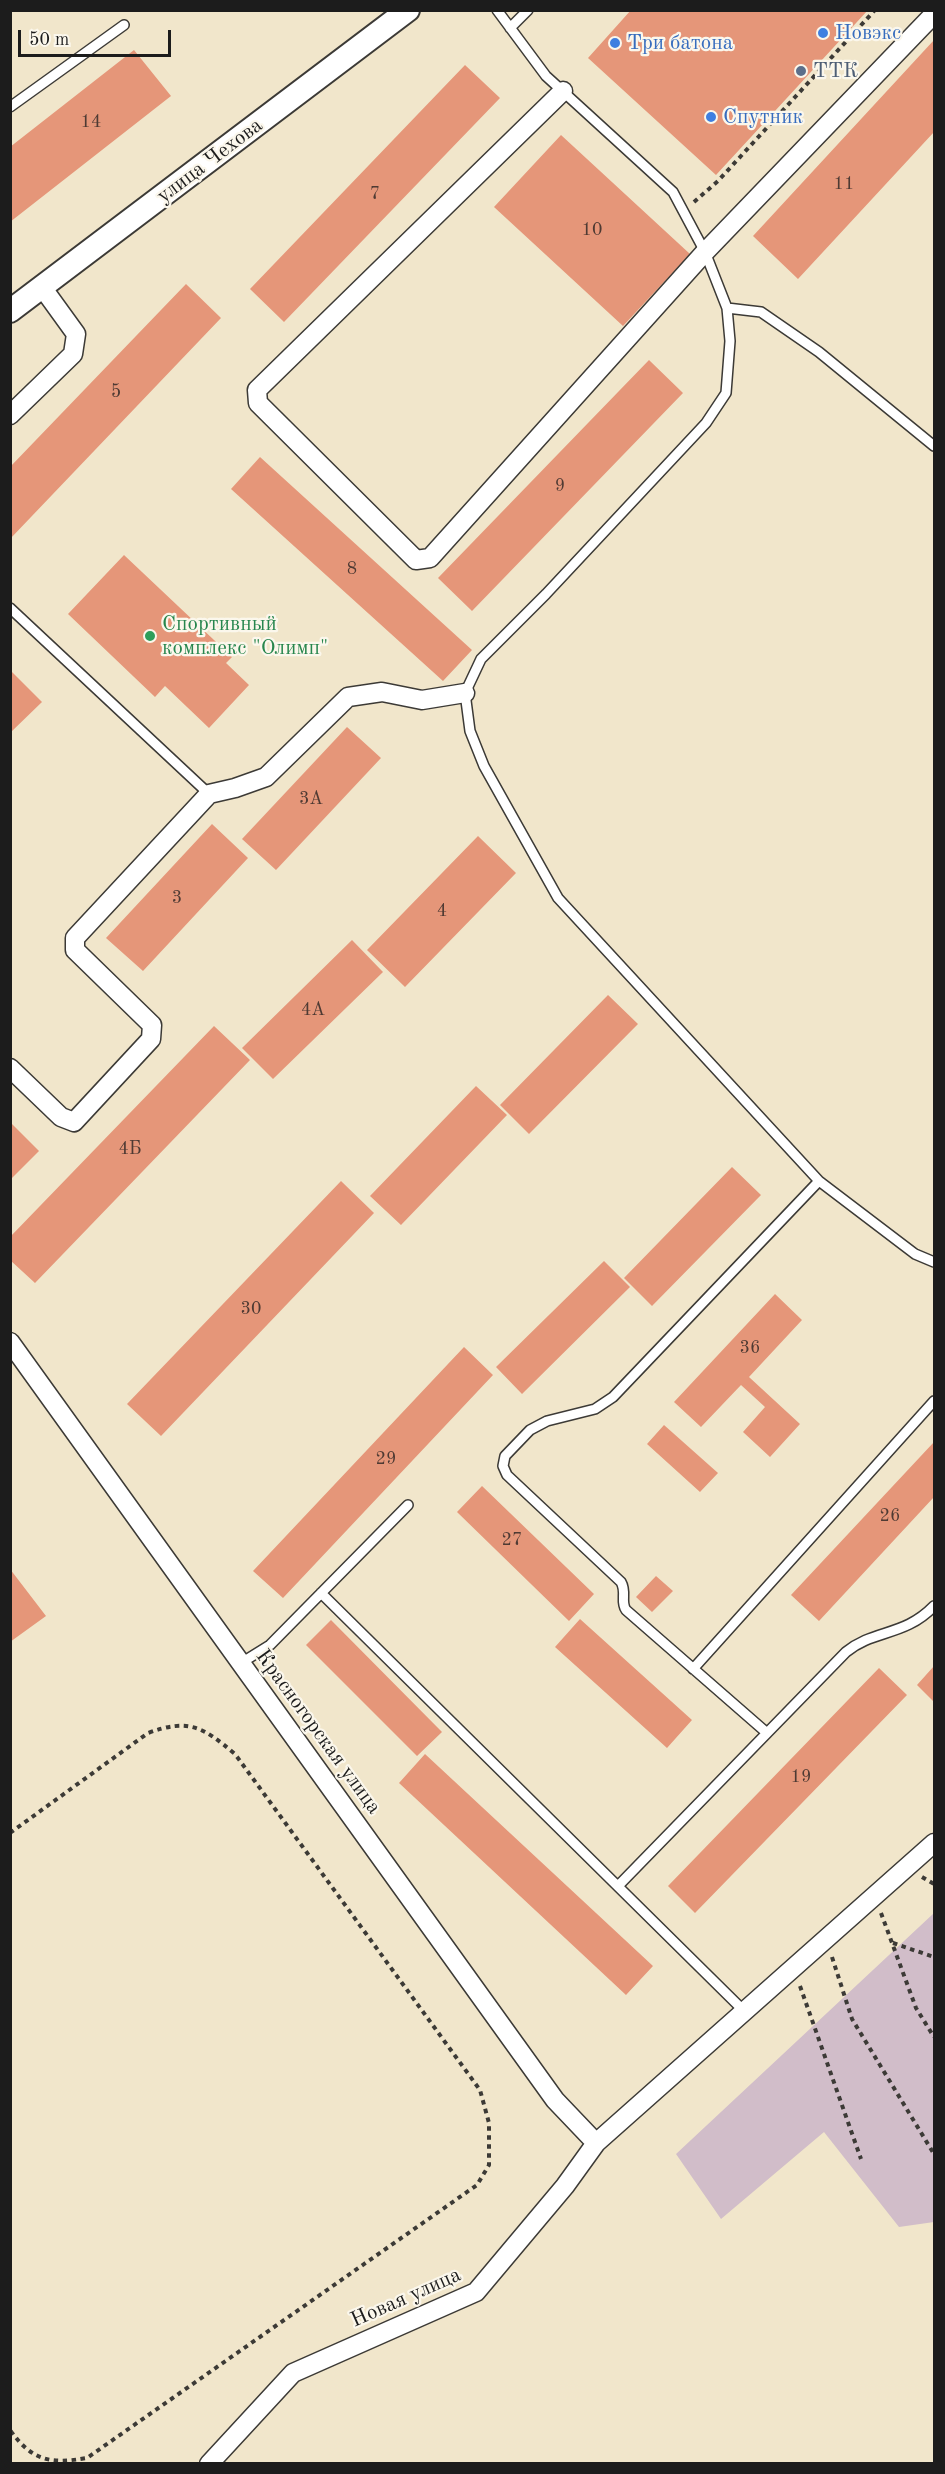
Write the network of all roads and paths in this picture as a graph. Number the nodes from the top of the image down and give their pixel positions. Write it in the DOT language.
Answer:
graph roads {
  1 [pos="408,10"];
  2 [pos="497,10"];
  3 [pos="528,10"];
  4 [pos="875,10"];
  5 [pos="934,14"];
  6 [pos="124,25"];
  7 [pos="510,28"];
  8 [pos="563,91"];
  9 [pos="10,106"];
  10 [pos="683,211"];
  11 [pos="705,252"];
  12 [pos="42,287"];
  13 [pos="727,308"];
  14 [pos="10,311"];
  15 [pos="10,415"];
  16 [pos="934,446"];
  17 [pos="10,608"];
  18 [pos="465,693"];
  19 [pos="208,794"];
  20 [pos="10,1068"];
  21 [pos="819,1181"];
  22 [pos="934,1262"];
  23 [pos="10,1342"];
  24 [pos="934,1401"];
  25 [pos="408,1505"];
  26 [pos="321,1593"];
  27 [pos="934,1606"];
  28 [pos="241,1663"];
  29 [pos="693,1669"];
  30 [pos="767,1733"];
  31 [pos="10,1833"];
  32 [pos="934,1843"];
  33 [pos="618,1886"];
  34 [pos="875,1896"];
  35 [pos="826,1939"];
  36 [pos="892,1943"];
  37 [pos="934,1957"];
  38 [pos="793,1968"];
  39 [pos="744,2011"];
  40 [pos="934,2037"];
  41 [pos="596,2143"];
  42 [pos="934,2154"];
  43 [pos="861,2159"];
  44 [pos="10,2430"];
  45 [pos="208,2463"];
  1 -- 12 [label="street, улица Чехова"];
  2 -- 7 [label="lane"];
  3 -- 7 [label="lane"];
  4 -- 10 [label="path"];
  5 -- 11 [label="street"];
  6 -- 9 [label="lane"];
  7 -- 8 [label="lane"];
  8 -- 10 [label="lane"];
  8 -- 11 [label="street"];
  10 -- 11 [label="lane"];
  11 -- 13 [label="lane"];
  12 -- 14 [label="street, улица Чехова"];
  12 -- 15 [label="street"];
  13 -- 16 [label="lane"];
  13 -- 18 [label="lane"];
  17 -- 19 [label="lane"];
  18 -- 19 [label="street"];
  18 -- 21 [label="lane"];
  19 -- 20 [label="street"];
  21 -- 22 [label="lane"];
  21 -- 29 [label="lane"];
  23 -- 28 [label="street, Красногорская улица"];
  24 -- 29 [label="lane"];
  25 -- 26 [label="lane"];
  26 -- 28 [label="lane"];
  26 -- 33 [label="lane"];
  27 -- 30 [label="lane"];
  28 -- 41 [label="street, Красногорская улица"];
  29 -- 30 [label="lane"];
  30 -- 33 [label="lane"];
  31 -- 44 [label="path"];
  32 -- 34 [label="street, Новая улица"];
  33 -- 39 [label="lane"];
  34 -- 35 [label="street, Новая улица"];
  34 -- 36 [label="path"];
  35 -- 38 [label="street, Новая улица"];
  35 -- 42 [label="path"];
  36 -- 37 [label="path"];
  36 -- 40 [label="path"];
  38 -- 39 [label="street, Новая улица"];
  38 -- 43 [label="path"];
  39 -- 41 [label="street, Новая улица"];
  41 -- 45 [label="street, Новая улица"];
}
